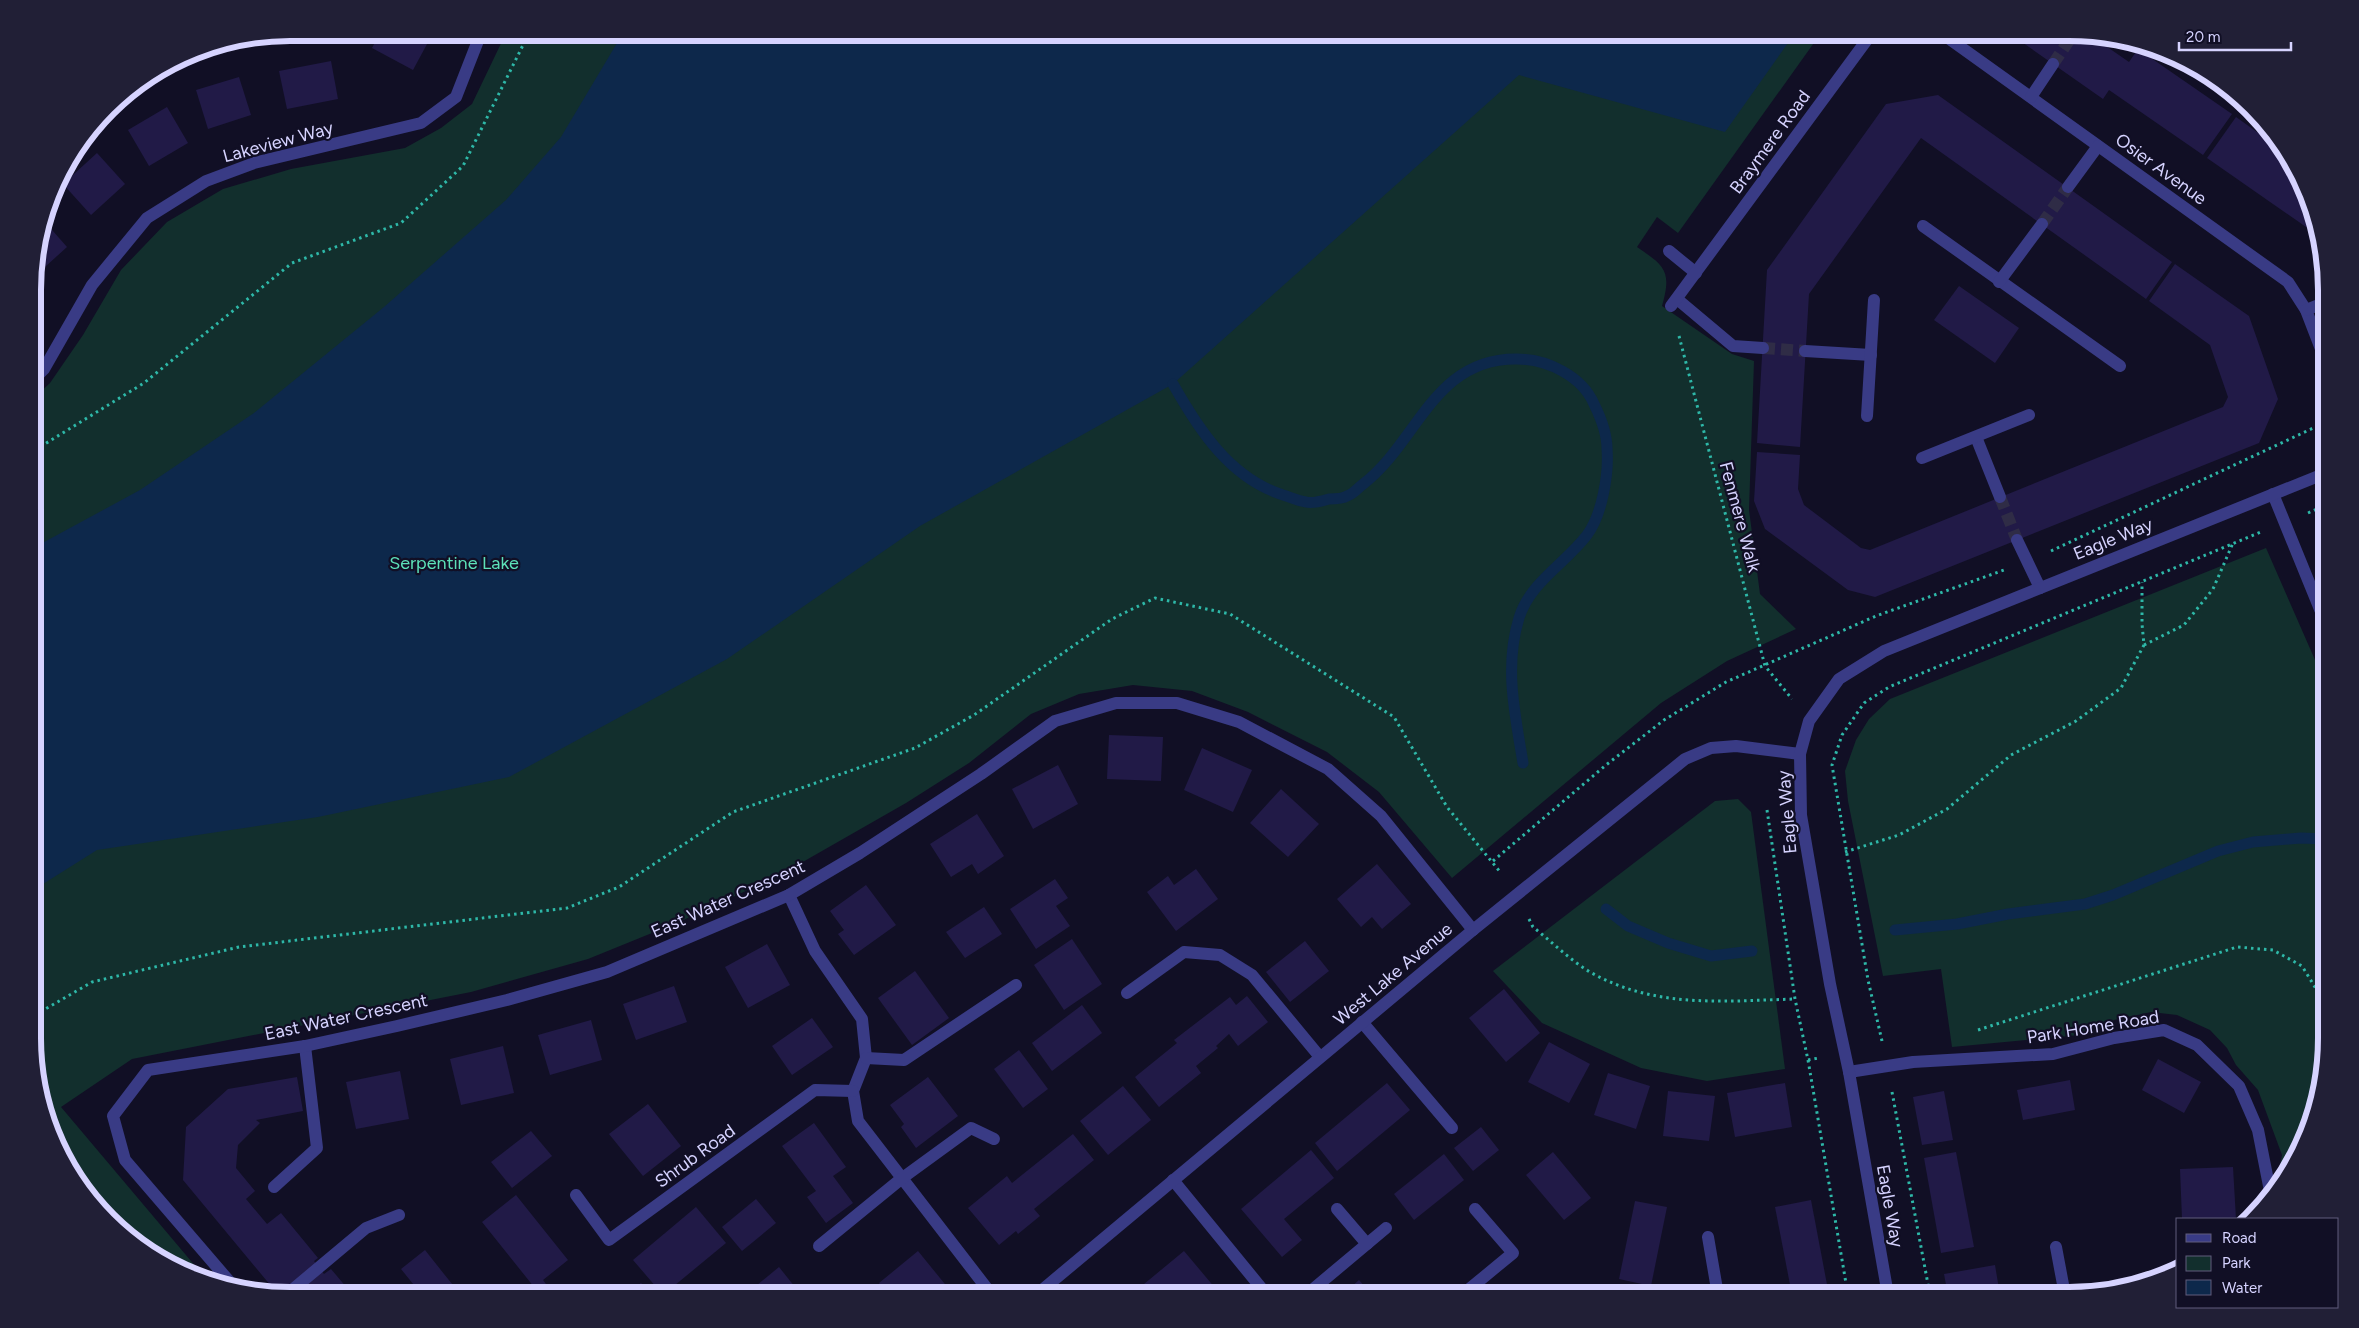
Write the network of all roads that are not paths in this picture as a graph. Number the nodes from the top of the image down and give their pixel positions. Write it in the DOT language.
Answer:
graph roads {
  1 [pos="478,41"];
  2 [pos="1865,41"];
  3 [pos="1953,41"];
  4 [pos="2053,64"];
  5 [pos="2031,97"];
  6 [pos="2098,146"];
  7 [pos="2068,187"];
  8 [pos="2042,224"];
  9 [pos="1923,226"];
  10 [pos="1668,252"];
  11 [pos="1696,273"];
  12 [pos="2000,282"];
  13 [pos="1874,300"];
  14 [pos="2318,305"];
  15 [pos="2306,310"];
  16 [pos="2318,341"];
  17 [pos="1763,348"];
  18 [pos="1805,351"];
  19 [pos="1871,356"];
  20 [pos="2120,366"];
  21 [pos="41,372"];
  22 [pos="2029,415"];
  23 [pos="1867,416"];
  24 [pos="1976,437"];
  25 [pos="1922,458"];
  26 [pos="2318,476"];
  27 [pos="2273,494"];
  28 [pos="2000,497"];
  29 [pos="2017,540"];
  30 [pos="2040,588"];
  31 [pos="2318,605"];
  32 [pos="1800,754"];
  33 [pos="789,895"];
  34 [pos="1473,930"];
  35 [pos="1016,985"];
  36 [pos="1127,993"];
  37 [pos="1362,1022"];
  38 [pos="305,1046"];
  39 [pos="1320,1057"];
  40 [pos="866,1058"];
  41 [pos="1848,1072"];
  42 [pos="853,1091"];
  43 [pos="1452,1128"];
  44 [pos="994,1139"];
  45 [pos="901,1178"];
  46 [pos="1173,1180"];
  47 [pos="2269,1185"];
  48 [pos="274,1187"];
  49 [pos="576,1195"];
  50 [pos="1337,1209"];
  51 [pos="1475,1209"];
  52 [pos="399,1215"];
  53 [pos="1386,1228"];
  54 [pos="1708,1236"];
  55 [pos="1367,1244"];
  56 [pos="819,1246"];
  57 [pos="2056,1247"];
  58 [pos="227,1278"];
  59 [pos="296,1287"];
  60 [pos="986,1287"];
  61 [pos="1046,1287"];
  62 [pos="1260,1287"];
  63 [pos="1316,1287"];
  64 [pos="1472,1287"];
  65 [pos="1717,1287"];
  66 [pos="1887,1287"];
  67 [pos="2064,1287"];
  1 -- 21 [label="street, Lakeview Way"];
  2 -- 11 [label="street, Braymere Road"];
  3 -- 5 [label="street, Osier Avenue"];
  4 -- 5 [label="street"];
  5 -- 6 [label="street, Osier Avenue"];
  6 -- 7 [label="street"];
  6 -- 15 [label="street, Osier Avenue"];
  8 -- 12 [label="street"];
  9 -- 12 [label="street"];
  10 -- 11 [label="street"];
  11 -- 17 [label="street, Braymere Road"];
  12 -- 20 [label="street"];
  13 -- 19 [label="street"];
  14 -- 15 [label="street"];
  15 -- 16 [label="street, Osier Avenue"];
  18 -- 19 [label="street"];
  19 -- 23 [label="street"];
  22 -- 24 [label="street"];
  24 -- 25 [label="street"];
  24 -- 28 [label="street"];
  26 -- 27 [label="street, Eagle Way"];
  27 -- 30 [label="street, Eagle Way"];
  27 -- 31 [label="street"];
  29 -- 30 [label="street"];
  30 -- 32 [label="street, Eagle Way"];
  32 -- 34 [label="street, West Lake Avenue"];
  32 -- 41 [label="street, Eagle Way"];
  33 -- 34 [label="street, East Water Crescent"];
  33 -- 38 [label="street, East Water Crescent"];
  33 -- 40 [label="street"];
  34 -- 37 [label="street, West Lake Avenue"];
  35 -- 40 [label="street"];
  36 -- 39 [label="street"];
  37 -- 39 [label="street, West Lake Avenue"];
  37 -- 43 [label="street"];
  38 -- 48 [label="street"];
  38 -- 58 [label="street, East Water Crescent"];
  39 -- 46 [label="street, West Lake Avenue"];
  40 -- 42 [label="street"];
  41 -- 47 [label="street, Park Home Road"];
  41 -- 66 [label="street, Eagle Way"];
  42 -- 45 [label="street"];
  42 -- 49 [label="street, Shrub Road"];
  44 -- 45 [label="street"];
  45 -- 56 [label="street"];
  45 -- 60 [label="street"];
  46 -- 61 [label="street, West Lake Avenue"];
  46 -- 62 [label="street"];
  50 -- 55 [label="street"];
  51 -- 64 [label="street"];
  52 -- 59 [label="street"];
  53 -- 55 [label="street"];
  54 -- 65 [label="street"];
  55 -- 63 [label="street"];
  57 -- 67 [label="street"];
}
